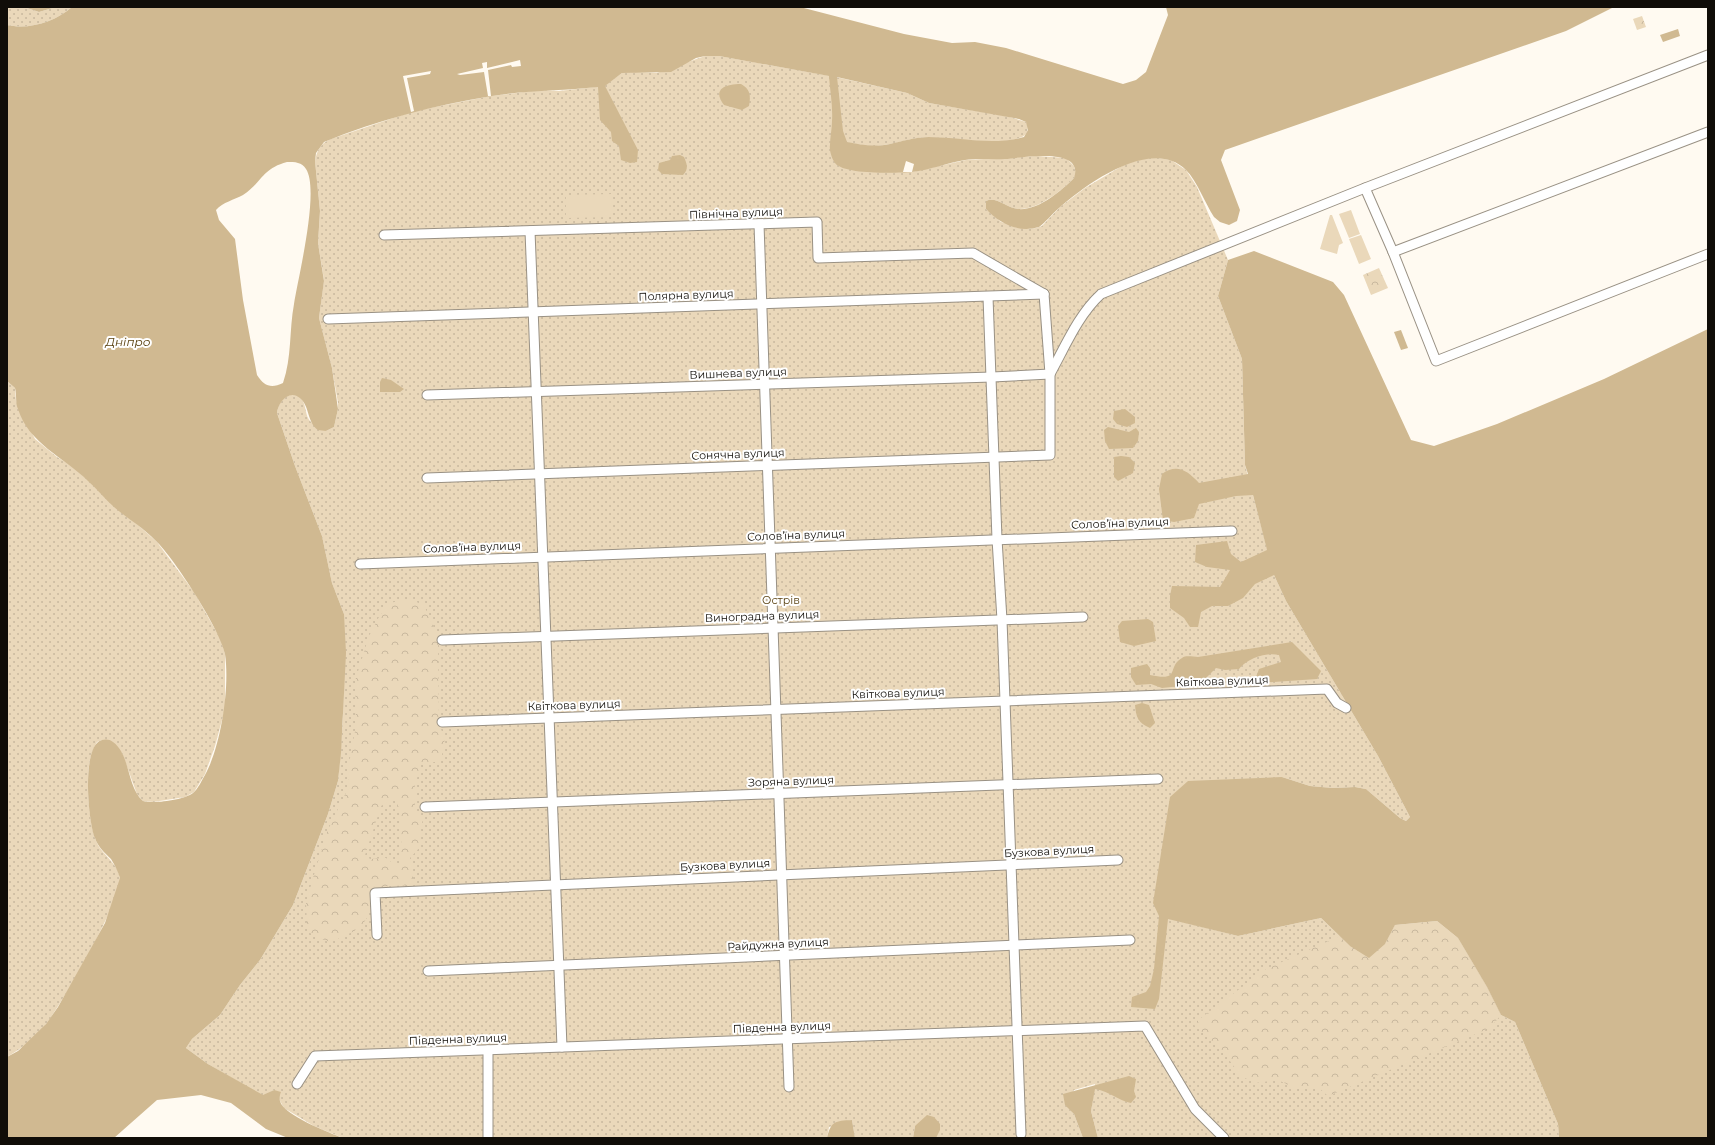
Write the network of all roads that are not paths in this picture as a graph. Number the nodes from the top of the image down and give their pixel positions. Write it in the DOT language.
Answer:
graph roads {
  1 [pos="1708,55"];
  2 [pos="1708,132"];
  3 [pos="1365,188"];
  4 [pos="759,224"];
  5 [pos="530,231"];
  6 [pos="384,235"];
  7 [pos="1393,252"];
  8 [pos="1708,254"];
  9 [pos="1044,294"];
  10 [pos="988,297"];
  11 [pos="762,305"];
  12 [pos="533,312"];
  13 [pos="328,319"];
  14 [pos="1050,374"];
  15 [pos="992,377"];
  16 [pos="765,384"];
  17 [pos="536,391"];
  18 [pos="427,395"];
  19 [pos="995,458"];
  20 [pos="768,465"];
  21 [pos="540,474"];
  22 [pos="427,478"];
  23 [pos="1232,531"];
  24 [pos="997,539"];
  25 [pos="770,548"];
  26 [pos="543,557"];
  27 [pos="360,564"];
  28 [pos="1083,617"];
  29 [pos="1002,620"];
  30 [pos="773,628"];
  31 [pos="546,636"];
  32 [pos="442,640"];
  33 [pos="1005,701"];
  34 [pos="1346,708"];
  35 [pos="776,710"];
  36 [pos="549,718"];
  37 [pos="442,722"];
  38 [pos="1158,779"];
  39 [pos="1008,785"];
  40 [pos="779,794"];
  41 [pos="552,802"];
  42 [pos="425,808"];
  43 [pos="1118,860"];
  44 [pos="1011,865"];
  45 [pos="782,875"];
  46 [pos="555,885"];
  47 [pos="377,935"];
  48 [pos="1130,940"];
  49 [pos="1014,945"];
  50 [pos="785,955"];
  51 [pos="558,966"];
  52 [pos="428,971"];
  53 [pos="1017,1030"];
  54 [pos="788,1039"];
  55 [pos="562,1047"];
  56 [pos="488,1050"];
  57 [pos="297,1084"];
  58 [pos="789,1087"];
  59 [pos="1021,1134"];
  60 [pos="488,1138"];
  61 [pos="1224,1138"];
  1 -- 3 [label="street"];
  2 -- 7 [label="street"];
  3 -- 7 [label="street"];
  3 -- 14 [label="street"];
  4 -- 5 [label="street, Північна вулиця"];
  4 -- 9 [label="street, Північна вулиця"];
  4 -- 11 [label="street"];
  5 -- 6 [label="street, Північна вулиця"];
  5 -- 12 [label="street"];
  7 -- 8 [label="street"];
  9 -- 10 [label="street, Полярна вулиця"];
  9 -- 14 [label="street"];
  10 -- 11 [label="street, Полярна вулиця"];
  10 -- 15 [label="street"];
  11 -- 12 [label="street, Полярна вулиця"];
  11 -- 16 [label="street"];
  12 -- 13 [label="street, Полярна вулиця"];
  12 -- 17 [label="street"];
  14 -- 15 [label="street, Вишнева вулиця"];
  14 -- 19 [label="street, Сонячна вулиця"];
  15 -- 16 [label="street, Вишнева вулиця"];
  15 -- 19 [label="street"];
  16 -- 17 [label="street, Вишнева вулиця"];
  16 -- 20 [label="street"];
  17 -- 18 [label="street, Вишнева вулиця"];
  17 -- 21 [label="street"];
  19 -- 20 [label="street, Сонячна вулиця"];
  19 -- 24 [label="street"];
  20 -- 21 [label="street, Сонячна вулиця"];
  20 -- 25 [label="street"];
  21 -- 22 [label="street, Сонячна вулиця"];
  21 -- 26 [label="street"];
  23 -- 24 [label="street, Соловʼїна вулиця"];
  24 -- 25 [label="street, Соловʼїна вулиця"];
  24 -- 29 [label="street"];
  25 -- 26 [label="street, Соловʼїна вулиця"];
  25 -- 30 [label="street"];
  26 -- 27 [label="street, Соловʼїна вулиця"];
  26 -- 31 [label="street"];
  28 -- 29 [label="street, Виноградна вулиця"];
  29 -- 30 [label="street, Виноградна вулиця"];
  29 -- 33 [label="street"];
  30 -- 31 [label="street, Виноградна вулиця"];
  30 -- 35 [label="street"];
  31 -- 32 [label="street, Виноградна вулиця"];
  31 -- 36 [label="street"];
  33 -- 34 [label="street, Квіткова вулиця"];
  33 -- 35 [label="street, Квіткова вулиця"];
  33 -- 39 [label="street"];
  35 -- 36 [label="street, Квіткова вулиця"];
  35 -- 40 [label="street"];
  36 -- 37 [label="street, Квіткова вулиця"];
  36 -- 41 [label="street"];
  38 -- 39 [label="street, Зоряна вулиця"];
  39 -- 40 [label="street, Зоряна вулиця"];
  39 -- 44 [label="street"];
  40 -- 41 [label="street, Зоряна вулиця"];
  40 -- 45 [label="street"];
  41 -- 42 [label="street, Зоряна вулиця"];
  41 -- 46 [label="street"];
  43 -- 44 [label="street, Бузкова вулиця"];
  44 -- 45 [label="street, Бузкова вулиця"];
  44 -- 49 [label="street"];
  45 -- 46 [label="street, Бузкова вулиця"];
  45 -- 50 [label="street"];
  46 -- 47 [label="street, Бузкова вулиця"];
  46 -- 51 [label="street"];
  48 -- 49 [label="street, Райдужна вулиця"];
  49 -- 50 [label="street, Райдужна вулиця"];
  49 -- 53 [label="street"];
  50 -- 51 [label="street, Райдужна вулиця"];
  50 -- 54 [label="street"];
  51 -- 52 [label="street, Райдужна вулиця"];
  51 -- 55 [label="street"];
  53 -- 54 [label="street, Південна вулиця"];
  53 -- 59 [label="street"];
  53 -- 61 [label="street, Південна вулиця"];
  54 -- 55 [label="street, Південна вулиця"];
  54 -- 58 [label="street"];
  55 -- 56 [label="street, Південна вулиця"];
  56 -- 57 [label="street, Південна вулиця"];
  56 -- 60 [label="street"];
}
